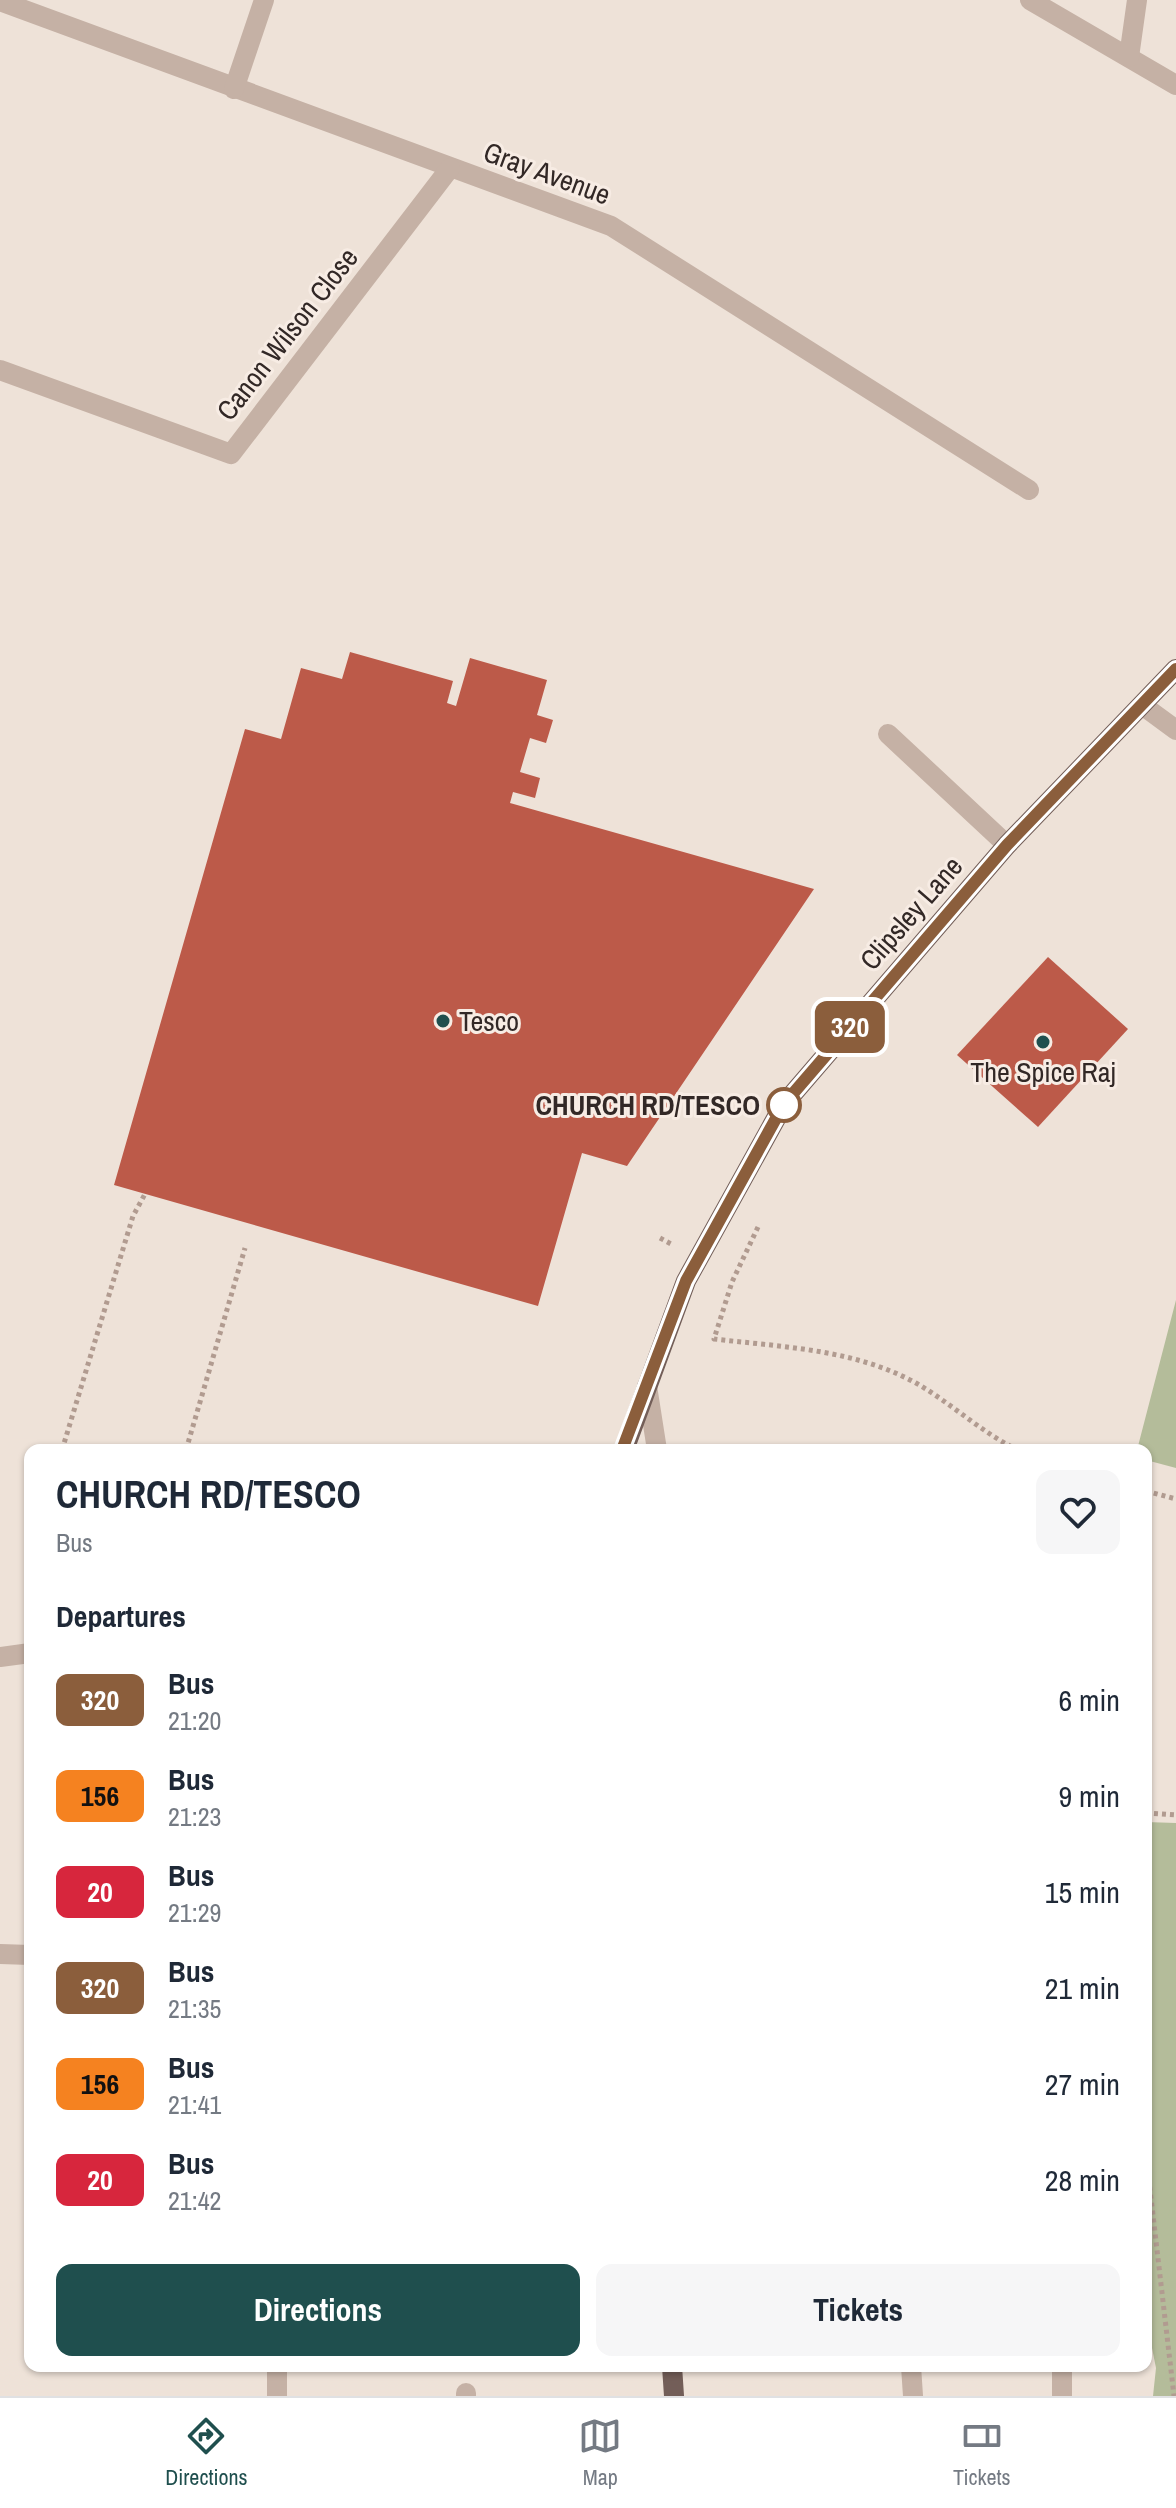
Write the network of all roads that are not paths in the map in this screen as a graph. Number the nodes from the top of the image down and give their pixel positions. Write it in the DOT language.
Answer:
graph roads {
  1 [pos="264,0"];
  2 [pos="1030,0"];
  3 [pos="1137,0"];
  4 [pos="0,1"];
  5 [pos="1129,57"];
  6 [pos="1176,85"];
  7 [pos="234,89"];
  8 [pos="450,168"];
  9 [pos="0,370"];
  10 [pos="1029,490"];
  11 [pos="1176,669"];
  12 [pos="1142,705"];
  13 [pos="1176,730"];
  14 [pos="888,734"];
  15 [pos="1007,845"];
  16 [pos="647,1386"];
  17 [pos="625,1444"];
  18 [pos="656,1444"];
  19 [pos="24,1654"];
  20 [pos="0,1657"];
  21 [pos="0,1954"];
  22 [pos="24,1955"];
  23 [pos="277,2372"];
  24 [pos="672,2372"];
  25 [pos="911,2372"];
  26 [pos="1062,2372"];
  27 [pos="277,2396"];
  28 [pos="674,2396"];
  29 [pos="913,2396"];
  30 [pos="1062,2396"];
  1 -- 7 [label="street"];
  2 -- 5 [label="street"];
  3 -- 5 [label="street"];
  4 -- 7 [label="street, Gray Avenue"];
  5 -- 6 [label="street"];
  7 -- 8 [label="street, Gray Avenue"];
  8 -- 9 [label="street, Canon Wilson Close"];
  8 -- 10 [label="street, Gray Avenue"];
  11 -- 12 [label="main road, Clipsley Lane"];
  12 -- 13 [label="street"];
  12 -- 15 [label="main road, Clipsley Lane"];
  14 -- 15 [label="street"];
  15 -- 16 [label="main road, Clipsley Lane"];
  16 -- 17 [label="main road, Clipsley Lane"];
  16 -- 18 [label="street"];
  19 -- 20 [label="street"];
  21 -- 22 [label="street"];
  23 -- 27 [label="street"];
  24 -- 28 [label="main road"];
  25 -- 29 [label="street"];
  26 -- 30 [label="street"];
}
